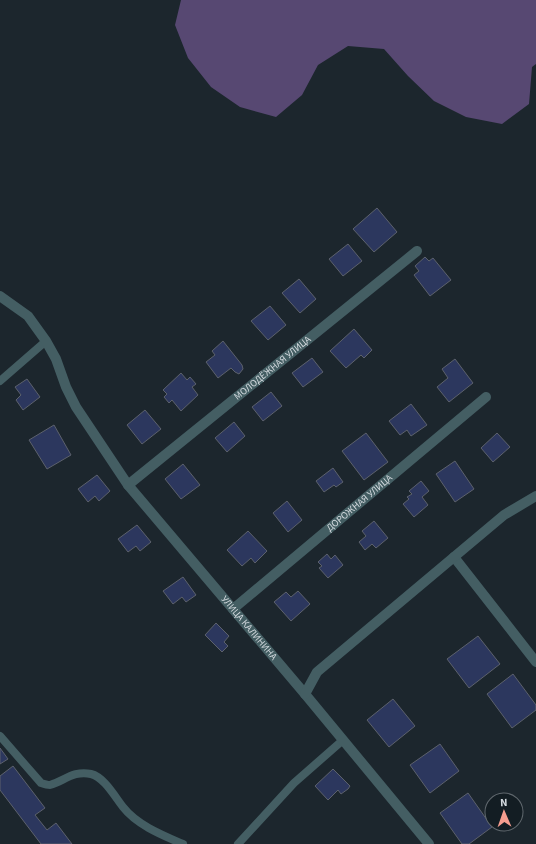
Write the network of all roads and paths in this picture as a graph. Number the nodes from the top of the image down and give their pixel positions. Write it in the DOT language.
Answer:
graph roads {
  1 [pos="418,251"];
  2 [pos="0,296"];
  3 [pos="46,341"];
  4 [pos="0,380"];
  5 [pos="486,397"];
  6 [pos="128,485"];
  7 [pos="536,496"];
  8 [pos="454,557"];
  9 [pos="233,609"];
  10 [pos="536,662"];
  11 [pos="305,694"];
  12 [pos="0,736"];
  13 [pos="343,740"];
  14 [pos="183,844"];
  15 [pos="238,844"];
  16 [pos="429,844"];
  1 -- 6 [label="street, МОЛОДЁЖНАЯ УЛИЦА"];
  2 -- 3 [label="street, УЛИЦА КАЛИНИНА"];
  3 -- 4 [label="lane"];
  3 -- 6 [label="street, УЛИЦА КАЛИНИНА"];
  5 -- 9 [label="street, ДОРОЖНАЯ УЛИЦА"];
  6 -- 9 [label="street, УЛИЦА КАЛИНИНА"];
  7 -- 8 [label="street"];
  8 -- 10 [label="street"];
  8 -- 11 [label="street"];
  9 -- 11 [label="street, УЛИЦА КАЛИНИНА"];
  11 -- 13 [label="street, УЛИЦА КАЛИНИНА"];
  12 -- 14 [label="lane"];
  13 -- 15 [label="lane"];
  13 -- 16 [label="street, УЛИЦА КАЛИНИНА"];
}
